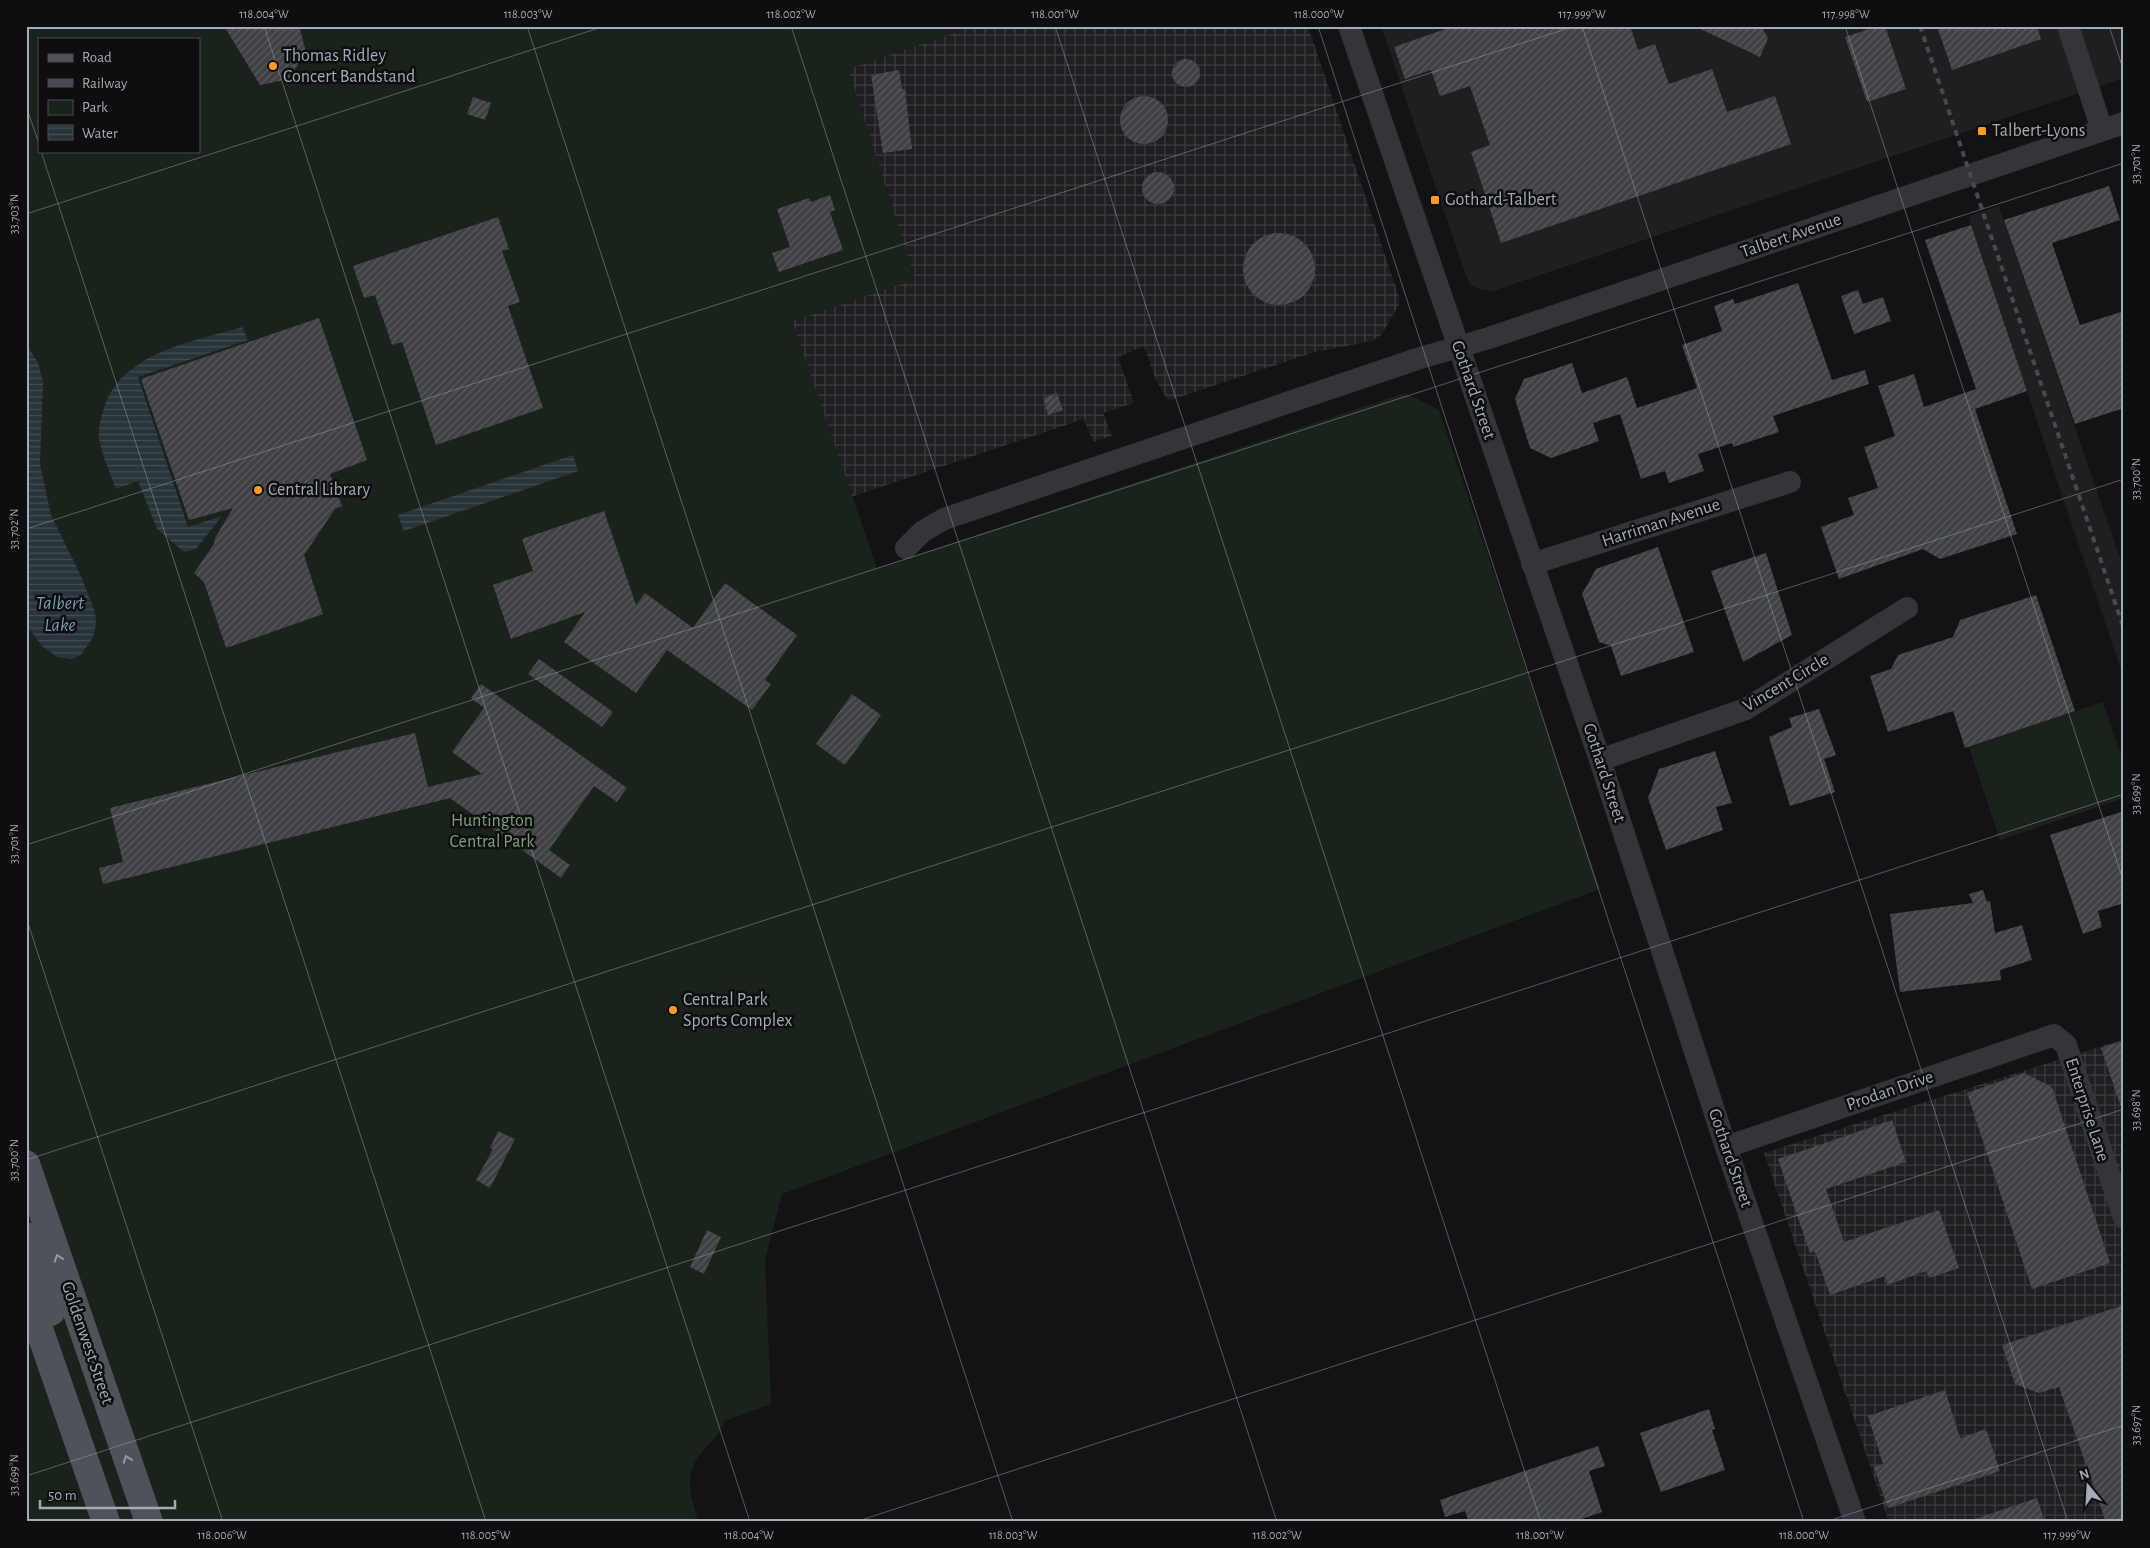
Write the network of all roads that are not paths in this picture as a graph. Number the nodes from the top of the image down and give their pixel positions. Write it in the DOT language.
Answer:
graph roads {
  1 [pos="1349,26"];
  2 [pos="2068,26"];
  3 [pos="2124,123"];
  4 [pos="2102,130"];
  5 [pos="1458,348"];
  6 [pos="1790,482"];
  7 [pos="906,548"];
  8 [pos="1532,564"];
  9 [pos="1907,608"];
  10 [pos="1600,760"];
  11 [pos="2054,1035"];
  12 [pos="1726,1147"];
  13 [pos="26,1164"];
  14 [pos="2124,1218"];
  15 [pos="26,1236"];
  16 [pos="26,1291"];
  17 [pos="107,1404"];
  18 [pos="70,1418"];
  19 [pos="106,1522"];
  20 [pos="126,1522"];
  21 [pos="149,1522"];
  22 [pos="1855,1522"];
  1 -- 5 [label="street, Gothard Street"];
  2 -- 4 [label="street"];
  3 -- 4 [label="street, Talbert Avenue"];
  4 -- 5 [label="street, Talbert Avenue"];
  5 -- 7 [label="street, Talbert Avenue"];
  5 -- 8 [label="street, Gothard Street"];
  6 -- 8 [label="street, Harriman Avenue"];
  8 -- 10 [label="street, Gothard Street"];
  9 -- 10 [label="street, Vincent Circle"];
  10 -- 12 [label="street, Gothard Street"];
  11 -- 12 [label="street, Prodan Drive"];
  11 -- 14 [label="street, Enterprise Lane"];
  12 -- 22 [label="street, Gothard Street"];
  17 -- 13 [label="main road, Goldenwest Street, one-way"];
  15 -- 17 [label="main road"];
  16 -- 18 [label="main road"];
  21 -- 17 [label="main road, Goldenwest Street, one-way"];
  18 -- 19 [label="main road"];
  18 -- 20 [label="main road"];
}
